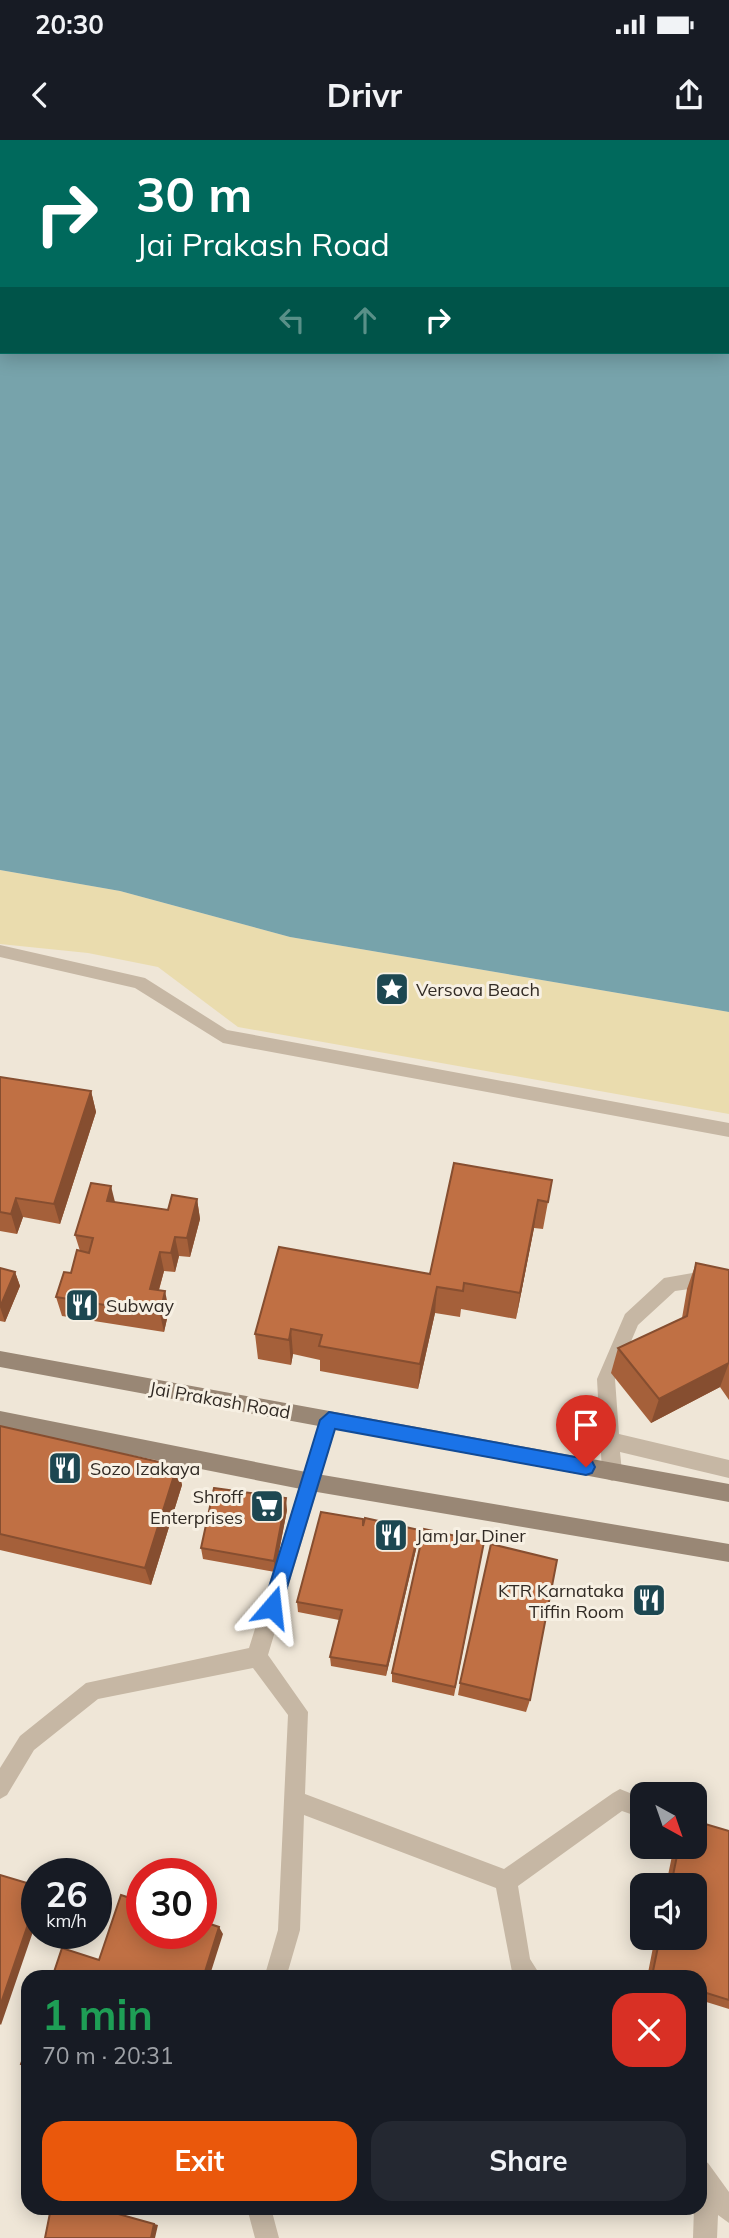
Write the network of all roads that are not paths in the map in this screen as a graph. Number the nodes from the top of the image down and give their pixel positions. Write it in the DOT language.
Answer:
graph roads {
  1 [pos="0,951"];
  2 [pos="729,1130"];
  3 [pos="729,1283"];
  4 [pos="0,1359"];
  5 [pos="0,1420"];
  6 [pos="329,1420"];
  7 [pos="612,1441"];
  8 [pos="729,1469"];
  9 [pos="612,1472"];
  10 [pos="311,1482"];
  11 [pos="729,1493"];
  12 [pos="729,1553"];
  13 [pos="257,1657"];
  14 [pos="0,1788"];
  15 [pos="293,1800"];
  16 [pos="630,1804"];
  17 [pos="506,1881"];
  18 [pos="277,1970"];
  19 [pos="525,1970"];
  20 [pos="707,2182"];
  21 [pos="729,2211"];
  22 [pos="261,2215"];
  23 [pos="704,2215"];
  24 [pos="267,2238"];
  25 [pos="705,2238"];
  1 -- 2 [label="street"];
  3 -- 7 [label="street"];
  4 -- 6 [label="main road, Jai Prakash Road"];
  5 -- 10 [label="main road"];
  6 -- 9 [label="main road, Jai Prakash Road"];
  6 -- 10 [label="street"];
  7 -- 8 [label="street"];
  7 -- 9 [label="street"];
  9 -- 11 [label="main road, Jai Prakash Road"];
  10 -- 12 [label="main road"];
  10 -- 13 [label="street"];
  13 -- 14 [label="street"];
  13 -- 15 [label="street"];
  15 -- 17 [label="street"];
  15 -- 18 [label="street"];
  16 -- 17 [label="street"];
  17 -- 19 [label="street"];
  20 -- 21 [label="street"];
  22 -- 24 [label="street"];
  23 -- 25 [label="street"];
}
